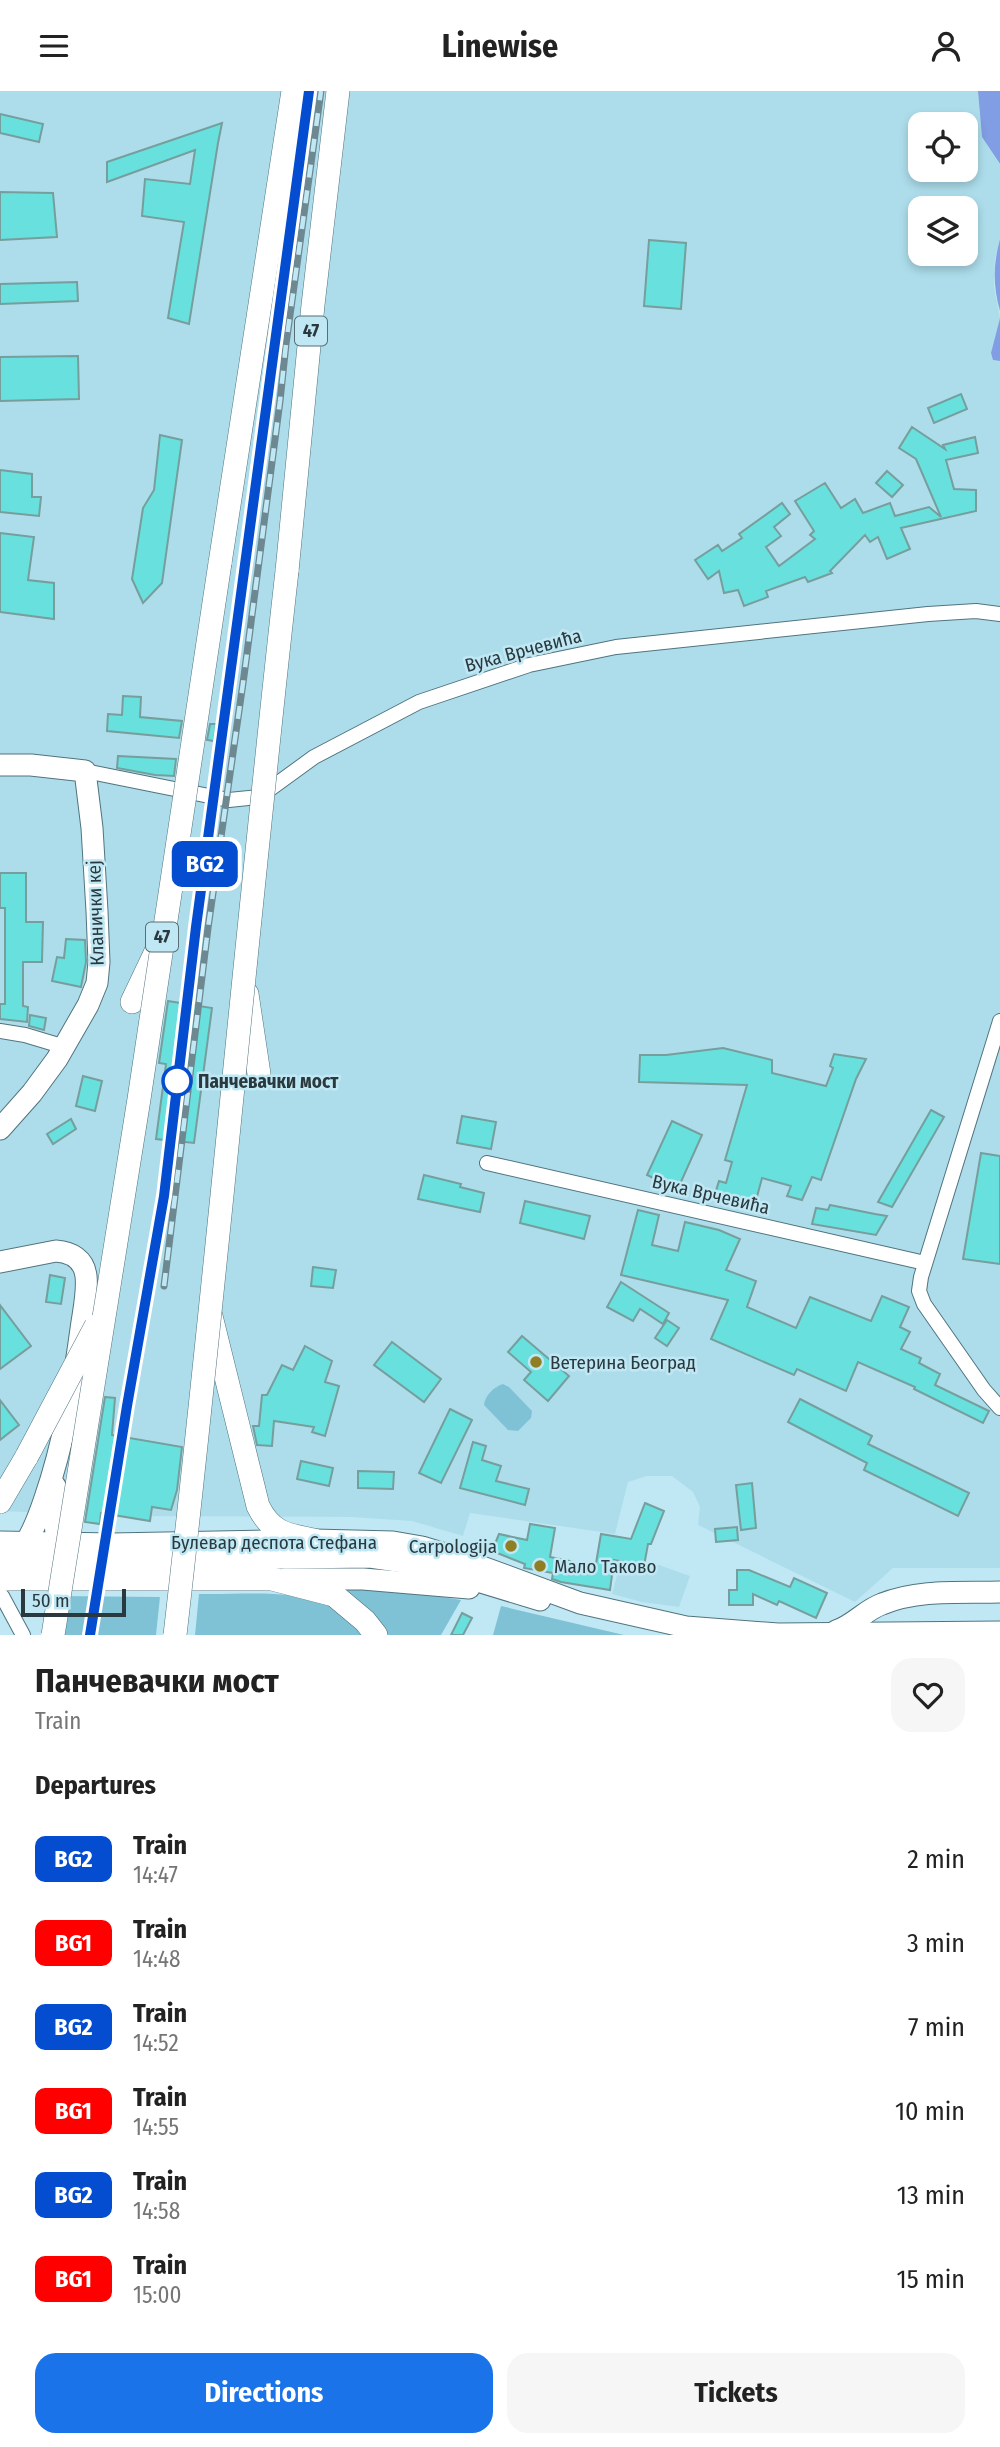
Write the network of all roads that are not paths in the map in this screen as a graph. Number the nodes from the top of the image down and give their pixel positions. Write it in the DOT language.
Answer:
graph roads {
  1 [pos="293,91"];
  2 [pos="338,91"];
  3 [pos="1000,614"];
  4 [pos="0,765"];
  5 [pos="85,771"];
  6 [pos="162,938"];
  7 [pos="244,974"];
  8 [pos="132,1002"];
  9 [pos="1000,1021"];
  10 [pos="0,1031"];
  11 [pos="65,1047"];
  12 [pos="259,1074"];
  13 [pos="0,1129"];
  14 [pos="487,1163"];
  15 [pos="0,1262"];
  16 [pos="925,1263"];
  17 [pos="209,1307"];
  18 [pos="104,1311"];
  19 [pos="1000,1408"];
  20 [pos="55,1470"];
  21 [pos="0,1503"];
  22 [pos="314,1540"];
  23 [pos="0,1542"];
  24 [pos="26,1542"];
  25 [pos="57,1543"];
  26 [pos="0,1560"];
  27 [pos="184,1561"];
  28 [pos="272,1579"];
  29 [pos="6,1588"];
  30 [pos="504,1590"];
  31 [pos="1000,1592"];
  32 [pos="897,1599"];
  33 [pos="580,1603"];
  34 [pos="1000,1632"];
  35 [pos="827,1634"];
  36 [pos="866,1634"];
  37 [pos="23,1635"];
  38 [pos="53,1635"];
  39 [pos="175,1635"];
  40 [pos="186,1635"];
  41 [pos="376,1635"];
  42 [pos="779,1635"];
  1 -- 6 [label="main road, 47, bridge"];
  2 -- 7 [label="main road, 47, bridge"];
  3 -- 5 [label="street, Вука Врчевића"];
  4 -- 5 [label="main road"];
  5 -- 11 [label="main road, Кланички кеј"];
  6 -- 8 [label="main road"];
  6 -- 18 [label="main road, 47, bridge"];
  7 -- 12 [label="main road, bridge"];
  7 -- 17 [label="main road, 47, bridge"];
  9 -- 16 [label="street"];
  10 -- 11 [label="street"];
  11 -- 13 [label="main road, Кланички кеј"];
  14 -- 16 [label="street, Вука Врчевића"];
  15 -- 20 [label="main road"];
  16 -- 19 [label="street"];
  17 -- 22 [label="main road, bridge"];
  17 -- 27 [label="main road, 47, bridge"];
  18 -- 21 [label="main road, bridge"];
  18 -- 38 [label="main road, 47, bridge"];
  20 -- 24 [label="main road"];
  20 -- 25 [label="main road"];
  22 -- 25 [label="main road, Булевар деспота Стефана"];
  22 -- 33 [label="main road, Булевар деспота Стефана"];
  23 -- 24 [label="main road, Булевар деспота Стефана"];
  24 -- 25 [label="main road, Булевар деспота Стефана"];
  26 -- 30 [label="main road, Булевар деспота Стефана"];
  27 -- 39 [label="main road, 47, bridge"];
  27 -- 40 [label="main road, bridge"];
  28 -- 29 [label="main road"];
  28 -- 30 [label="main road"];
  28 -- 41 [label="main road"];
  29 -- 37 [label="street"];
  30 -- 33 [label="main road, Булевар деспота Стефана"];
  31 -- 32 [label="main road, Булевар деспота Стефана"];
  32 -- 35 [label="main road, Булевар деспота Стефана"];
  32 -- 36 [label="main road"];
  33 -- 42 [label="main road, Булевар деспота Стефана"];
  34 -- 36 [label="main road, Булевар деспота Стефана"];
  35 -- 36 [label="main road, Булевар деспота Стефана"];
  35 -- 42 [label="main road, Булевар деспота Стефана"];
}
